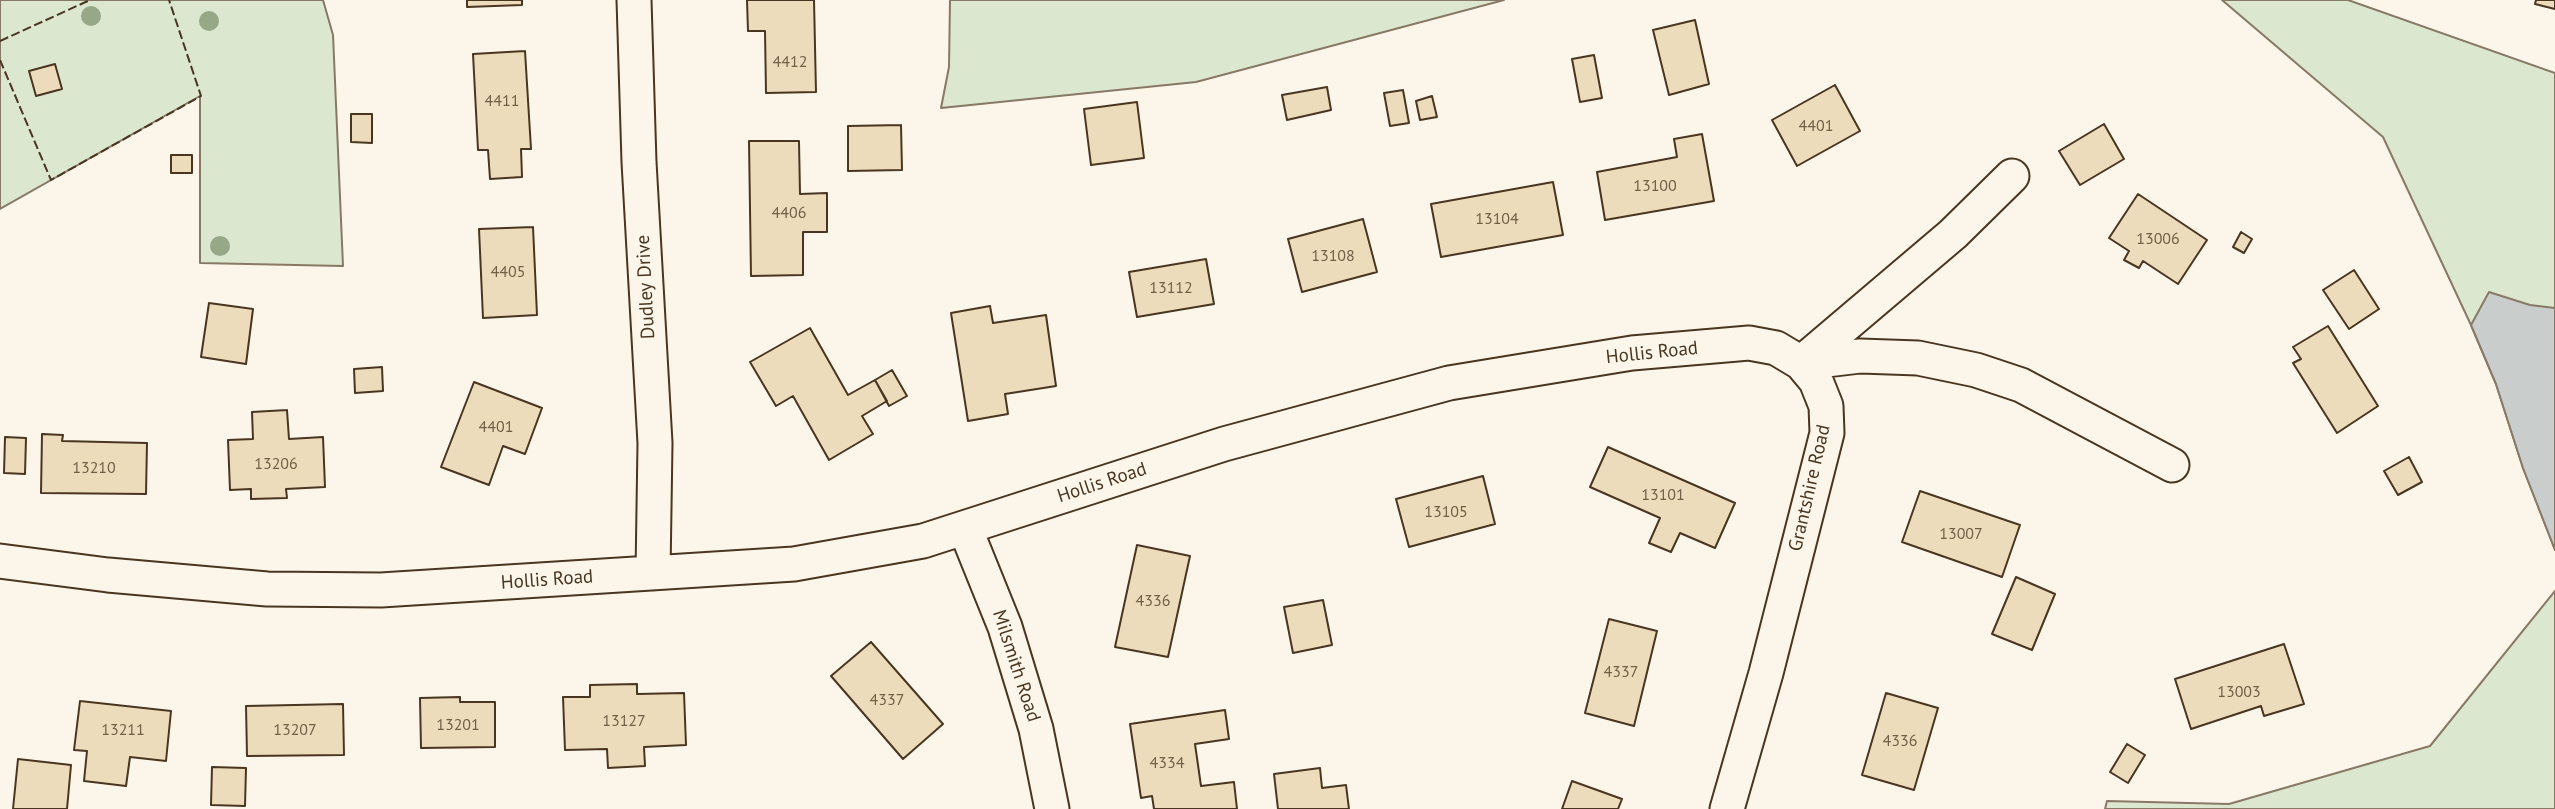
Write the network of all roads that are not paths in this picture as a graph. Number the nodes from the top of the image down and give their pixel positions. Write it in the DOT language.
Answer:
graph roads {
  1 [pos="634,0"];
  2 [pos="2012,176"];
  3 [pos="1801,363"];
  4 [pos="2172,465"];
  5 [pos="965,528"];
  6 [pos="0,561"];
  7 [pos="653,573"];
  8 [pos="1052,809"];
  9 [pos="1727,809"];
  1 -- 7 [label="street, Dudley Drive"];
  2 -- 3 [label="street"];
  3 -- 4 [label="street"];
  3 -- 5 [label="street, Hollis Road"];
  3 -- 9 [label="street, Grantshire Road"];
  5 -- 7 [label="street, Hollis Road"];
  5 -- 8 [label="street, Milsmith Road"];
  6 -- 7 [label="street, Hollis Road"];
}
